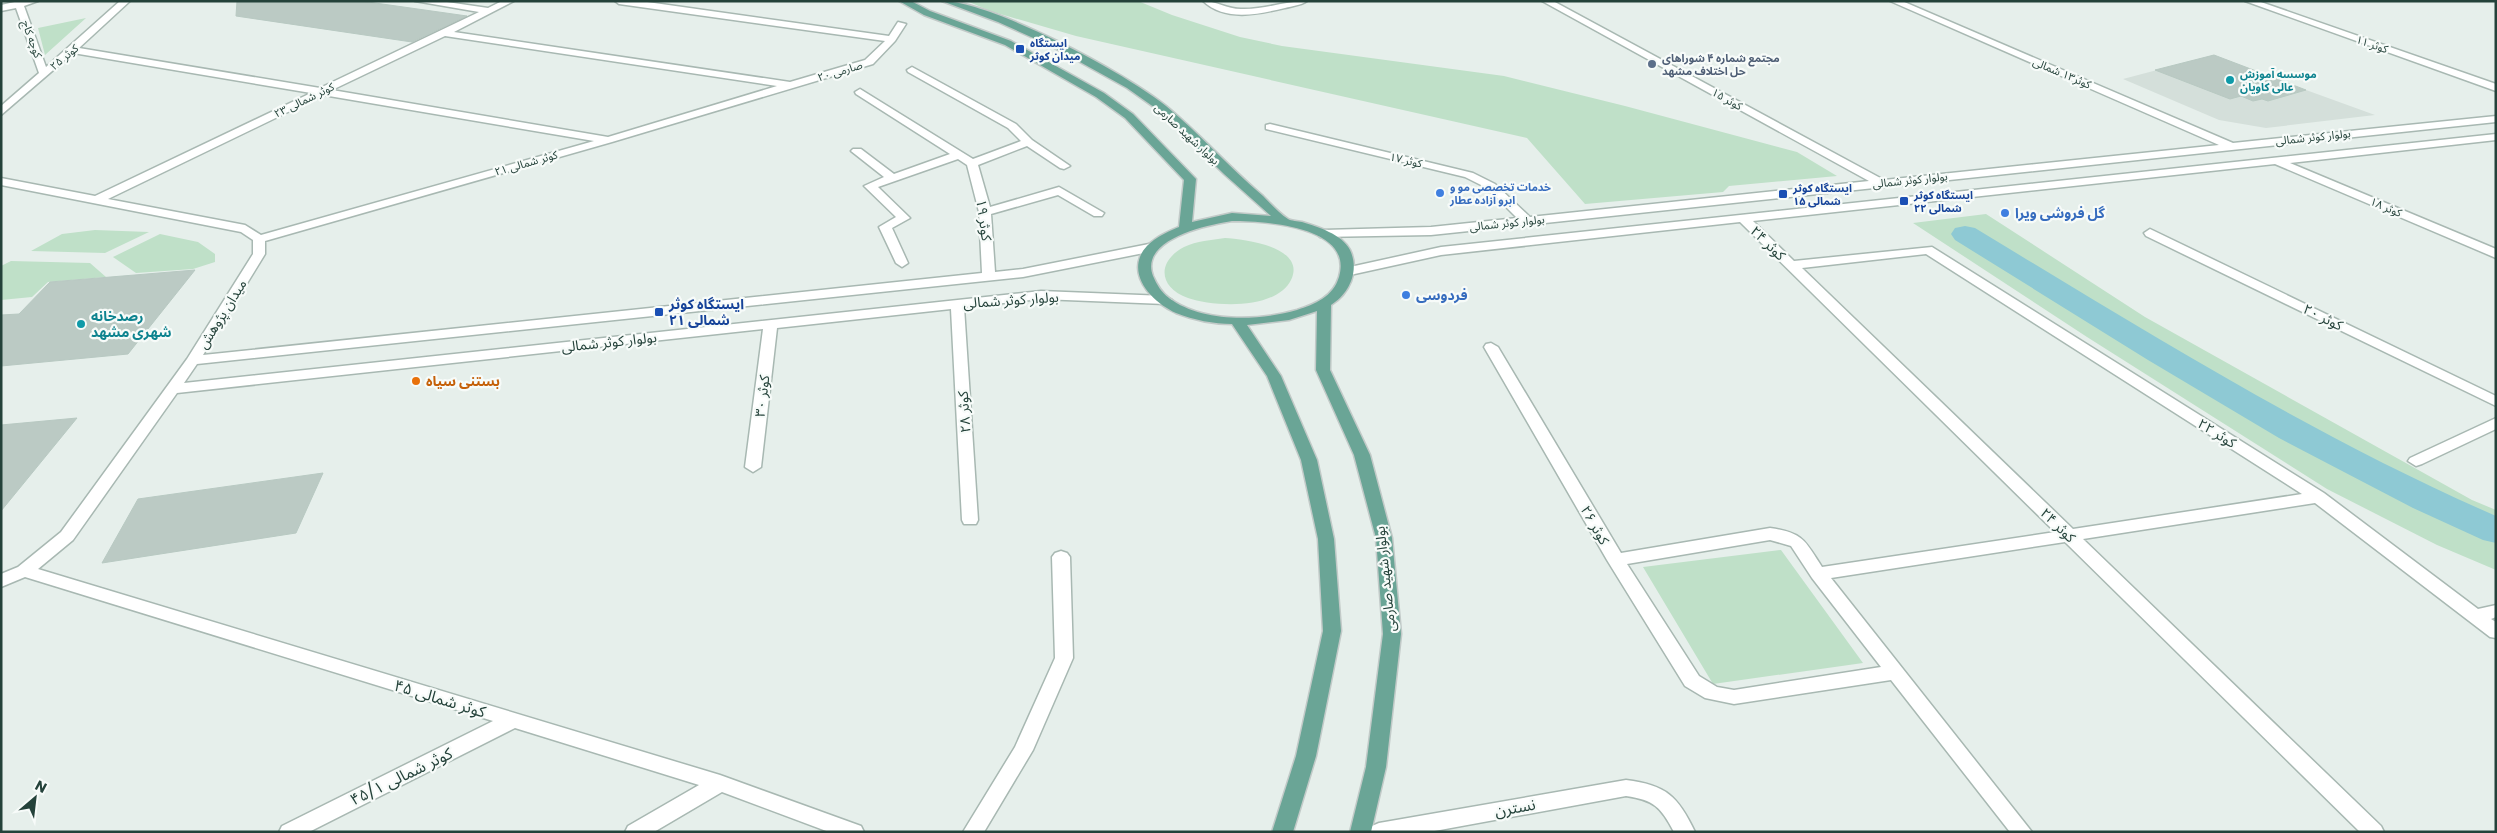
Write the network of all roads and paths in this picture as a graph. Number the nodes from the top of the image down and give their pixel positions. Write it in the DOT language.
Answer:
graph roads {
  1 [pos="34,1"];
  2 [pos="126,1"];
  3 [pos="419,1"];
  4 [pos="510,1"];
  5 [pos="619,1"];
  6 [pos="903,1"];
  7 [pos="946,1"];
  8 [pos="1207,1"];
  9 [pos="1302,1"];
  10 [pos="1546,1"];
  11 [pos="1894,1"];
  12 [pos="2249,1"];
  13 [pos="19,4"];
  14 [pos="1,8"];
  15 [pos="490,11"];
  16 [pos="901,24"];
  17 [pos="443,33"];
  18 [pos="892,40"];
  19 [pos="73,50"];
  20 [pos="912,70"];
  21 [pos="44,74"];
  22 [pos="792,86"];
  23 [pos="2496,88"];
  24 [pos="320,92"];
  25 [pos="860,92"];
  26 [pos="1,112"];
  27 [pos="2496,119"];
  28 [pos="1270,127"];
  29 [pos="2496,137"];
  30 [pos="2474,139"];
  31 [pos="608,140"];
  32 [pos="1028,142"];
  33 [pos="2230,145"];
  34 [pos="2496,148"];
  35 [pos="857,151"];
  36 [pos="959,155"];
  37 [pos="2276,160"];
  38 [pos="972,163"];
  39 [pos="1064,166"];
  40 [pos="892,178"];
  41 [pos="1,181"];
  42 [pos="1881,183"];
  43 [pos="98,198"];
  44 [pos="985,212"];
  45 [pos="1098,213"];
  46 [pos="1743,218"];
  47 [pos="1282,219"];
  48 [pos="1527,221"];
  49 [pos="1185,227"];
  50 [pos="2150,233"];
  51 [pos="1324,234"];
  52 [pos="259,239"];
  53 [pos="1154,247"];
  54 [pos="2496,254"];
  55 [pos="902,262"];
  56 [pos="1791,265"];
  57 [pos="1350,271"];
  58 [pos="989,277"];
  59 [pos="1165,300"];
  60 [pos="957,304"];
  61 [pos="1324,304"];
  62 [pos="1237,321"];
  63 [pos="770,325"];
  64 [pos="1491,347"];
  65 [pos="193,360"];
  66 [pos="172,389"];
  67 [pos="2496,402"];
  68 [pos="2496,423"];
  69 [pos="2416,461"];
  70 [pos="753,467"];
  71 [pos="2318,497"];
  72 [pos="970,520"];
  73 [pos="2069,535"];
  74 [pos="1061,557"];
  75 [pos="1616,560"];
  76 [pos="24,571"];
  77 [pos="1818,574"];
  78 [pos="1,581"];
  79 [pos="2496,611"];
  80 [pos="2475,616"];
  81 [pos="2496,632"];
  82 [pos="1895,672"];
  83 [pos="513,720"];
  84 [pos="720,783"];
  85 [pos="289,832"];
  86 [pos="635,832"];
  87 [pos="854,832"];
  88 [pos="973,832"];
  89 [pos="1282,832"];
  90 [pos="1360,832"];
  91 [pos="1379,832"];
  92 [pos="1685,832"];
  93 [pos="2022,832"];
  94 [pos="2374,832"];
  1 -- 13 [label="street"];
  2 -- 19 [label="street, کوثر ۲۵"];
  3 -- 15 [label="street"];
  4 -- 15 [label="street, کوثر شمالی ۲۳"];
  5 -- 18 [label="street"];
  6 -- 49 [label="main road, بولوار شهید صارمی"];
  7 -- 47 [label="main road, بولوار شهید صارمی"];
  8 -- 9 [label="street"];
  10 -- 42 [label="street, کوثر ۱۵"];
  11 -- 33 [label="street, کوثر۱۳ شمالی"];
  12 -- 23 [label="street, کوثر ۱۱"];
  13 -- 14 [label="street"];
  13 -- 21 [label="street, کوچه کاج"];
  15 -- 17 [label="street, کوثر شمالی ۲۳"];
  16 -- 18 [label="street, صارمی ۲۰"];
  17 -- 22 [label="street"];
  17 -- 24 [label="street, کوثر شمالی ۲۳"];
  18 -- 22 [label="street, صارمی ۲۰"];
  19 -- 21 [label="street, کوثر ۲۵"];
  19 -- 24 [label="street"];
  20 -- 32 [label="street"];
  21 -- 26 [label="street, کوثر ۲۵"];
  22 -- 31 [label="street, کوثر شمالی ۲۱"];
  24 -- 31 [label="street"];
  24 -- 43 [label="street, کوثر شمالی ۲۳"];
  25 -- 36 [label="street"];
  27 -- 33 [label="street, بولوار کوثر شمالی"];
  28 -- 48 [label="street, کوثر ۱۷"];
  29 -- 30 [label="street, بولوار کوثر شمالی"];
  30 -- 34 [label="street"];
  30 -- 37 [label="street, بولوار کوثر شمالی"];
  31 -- 52 [label="street, کوثر شمالی ۲۱"];
  32 -- 38 [label="street"];
  32 -- 39 [label="street"];
  33 -- 42 [label="street, بولوار کوثر شمالی"];
  35 -- 40 [label="street"];
  36 -- 38 [label="street"];
  36 -- 40 [label="street"];
  37 -- 46 [label="street, بولوار کوثر شمالی"];
  37 -- 54 [label="street, کوثر ۱۸"];
  38 -- 44 [label="street, کوثر ۱۹"];
  40 -- 55 [label="street"];
  41 -- 43 [label="street"];
  42 -- 48 [label="street, بولوار کوثر شمالی"];
  43 -- 52 [label="street"];
  44 -- 45 [label="street"];
  44 -- 58 [label="street, کوثر ۱۹"];
  46 -- 56 [label="street, کوثر ۲۴"];
  46 -- 57 [label="street, بولوار کوثر شمالی"];
  47 -- 49 [label="main road"];
  47 -- 51 [label="main road"];
  48 -- 51 [label="street, بولوار کوثر شمالی"];
  49 -- 53 [label="main road"];
  50 -- 67 [label="street, کوثر ۲۰"];
  51 -- 57 [label="main road"];
  52 -- 65 [label="street, میدان پژوهش"];
  53 -- 58 [label="street, بولوار کوثر شمالی"];
  53 -- 59 [label="main road"];
  56 -- 71 [label="street, کوثر ۲۲"];
  56 -- 73 [label="street, کوثر ۲۴"];
  57 -- 61 [label="main road"];
  58 -- 65 [label="street, بولوار کوثر شمالی"];
  59 -- 60 [label="street, بولوار کوثر شمالی"];
  59 -- 62 [label="main road"];
  60 -- 63 [label="street, بولوار کوثر شمالی"];
  60 -- 72 [label="street, کوثر ۲۸"];
  61 -- 62 [label="main road"];
  61 -- 90 [label="main road, بولوار شهید صارمی"];
  62 -- 89 [label="main road"];
  63 -- 66 [label="street, بولوار کوثر شمالی"];
  63 -- 70 [label="street, کوثر ۳۰"];
  64 -- 75 [label="street, کوثر ۲۶"];
  65 -- 66 [label="street, میدان پژوهش"];
  66 -- 76 [label="street, میدان پژوهش"];
  68 -- 69 [label="street"];
  71 -- 73 [label="street"];
  71 -- 80 [label="street, کوثر ۲۲"];
  73 -- 77 [label="street"];
  73 -- 94 [label="street, کوثر ۲۴"];
  74 -- 88 [label="street"];
  75 -- 77 [label="street"];
  75 -- 82 [label="street, کوثر ۲۶"];
  76 -- 78 [label="street, میدان پژوهش"];
  76 -- 83 [label="street, کوثر شمالی ۴۵"];
  77 -- 82 [label="street"];
  79 -- 80 [label="street"];
  80 -- 81 [label="street, کوثر ۲۲"];
  82 -- 93 [label="street"];
  83 -- 84 [label="street, کوثر شمالی ۴۵"];
  83 -- 85 [label="street, کوثر شمالی ۴۵/۱"];
  84 -- 86 [label="street"];
  84 -- 87 [label="street, کوثر شمالی ۴۵"];
  91 -- 92 [label="street, نسترن"];
}
